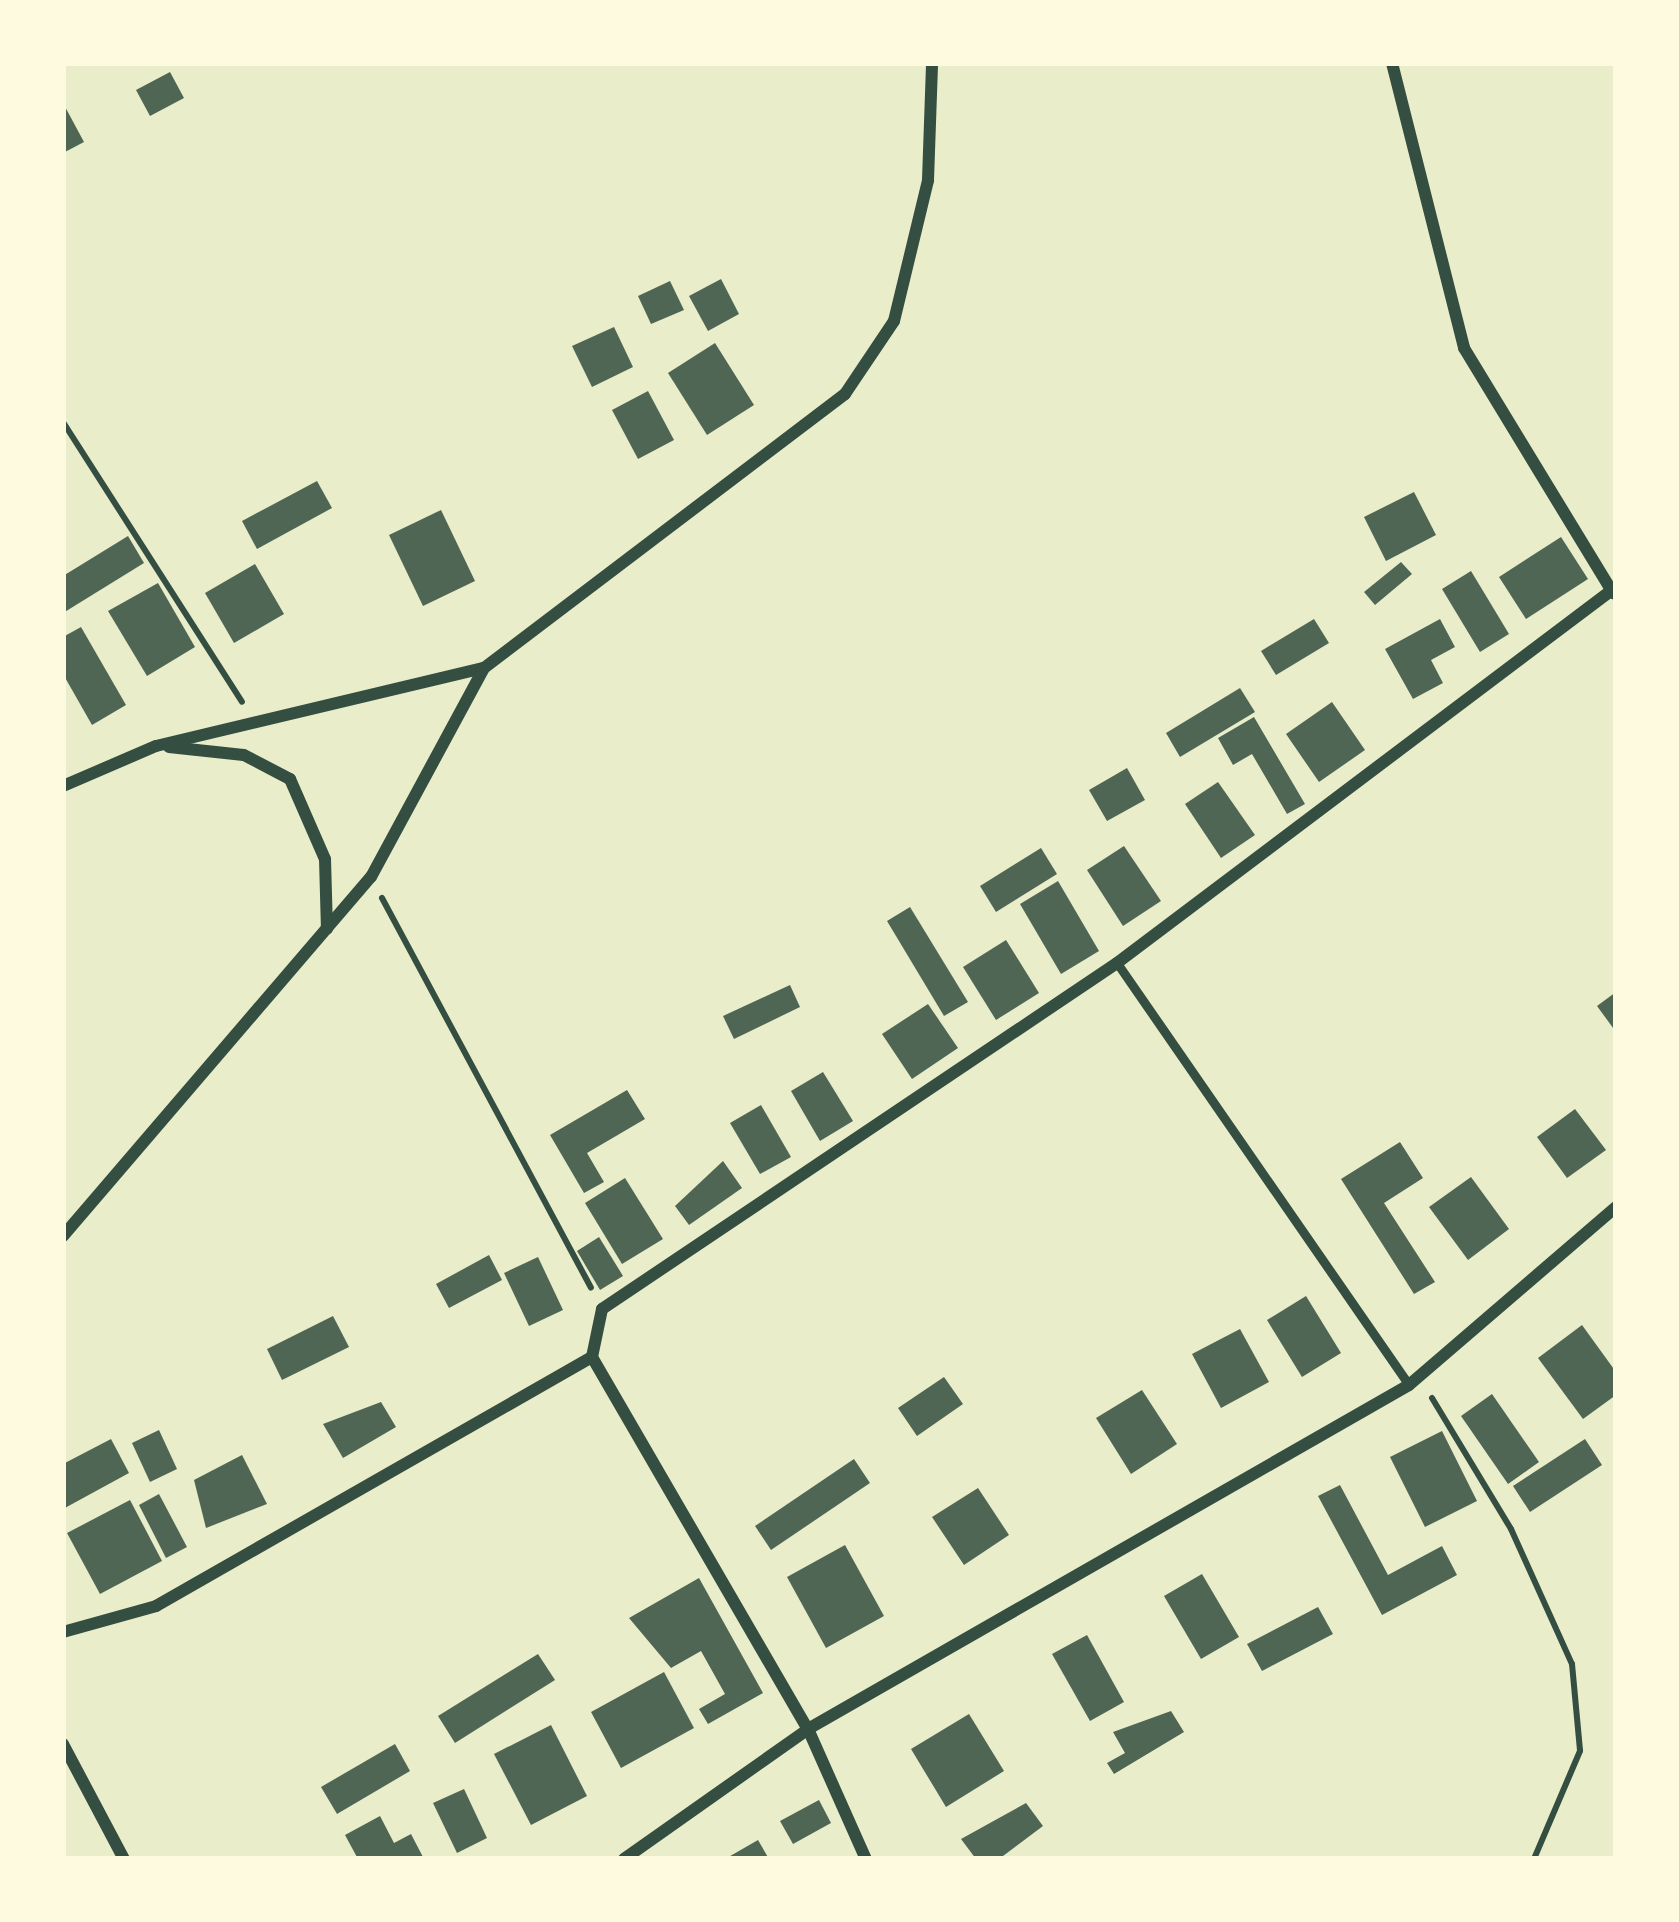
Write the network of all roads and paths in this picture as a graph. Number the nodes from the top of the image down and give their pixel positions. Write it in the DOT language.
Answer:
graph roads {
  1 [pos="932,63"];
  2 [pos="1392,63"];
  3 [pos="63,422"];
  4 [pos="1615,591"];
  5 [pos="484,668"];
  6 [pos="256,724"];
  7 [pos="156,746"];
  8 [pos="63,786"];
  9 [pos="371,878"];
  10 [pos="327,929"];
  11 [pos="1117,963"];
  12 [pos="1616,1207"];
  13 [pos="63,1236"];
  14 [pos="602,1309"];
  15 [pos="592,1357"];
  16 [pos="1414,1381"];
  17 [pos="63,1632"];
  18 [pos="808,1730"];
  19 [pos="64,1749"];
  20 [pos="124,1859"];
  21 [pos="624,1859"];
  22 [pos="866,1859"];
  23 [pos="1534,1859"];
  1 -- 5 [label="street"];
  2 -- 4 [label="street"];
  3 -- 6 [label="path"];
  4 -- 11 [label="street"];
  5 -- 6 [label="street"];
  5 -- 9 [label="street"];
  6 -- 7 [label="street"];
  7 -- 8 [label="street"];
  7 -- 10 [label="street"];
  9 -- 10 [label="street"];
  9 -- 14 [label="path"];
  10 -- 13 [label="street"];
  11 -- 14 [label="street"];
  11 -- 16 [label="lane"];
  12 -- 16 [label="street"];
  14 -- 15 [label="street"];
  15 -- 17 [label="street"];
  15 -- 18 [label="street"];
  16 -- 18 [label="street"];
  16 -- 23 [label="path"];
  18 -- 21 [label="street"];
  18 -- 22 [label="street"];
  19 -- 20 [label="street"];
}
